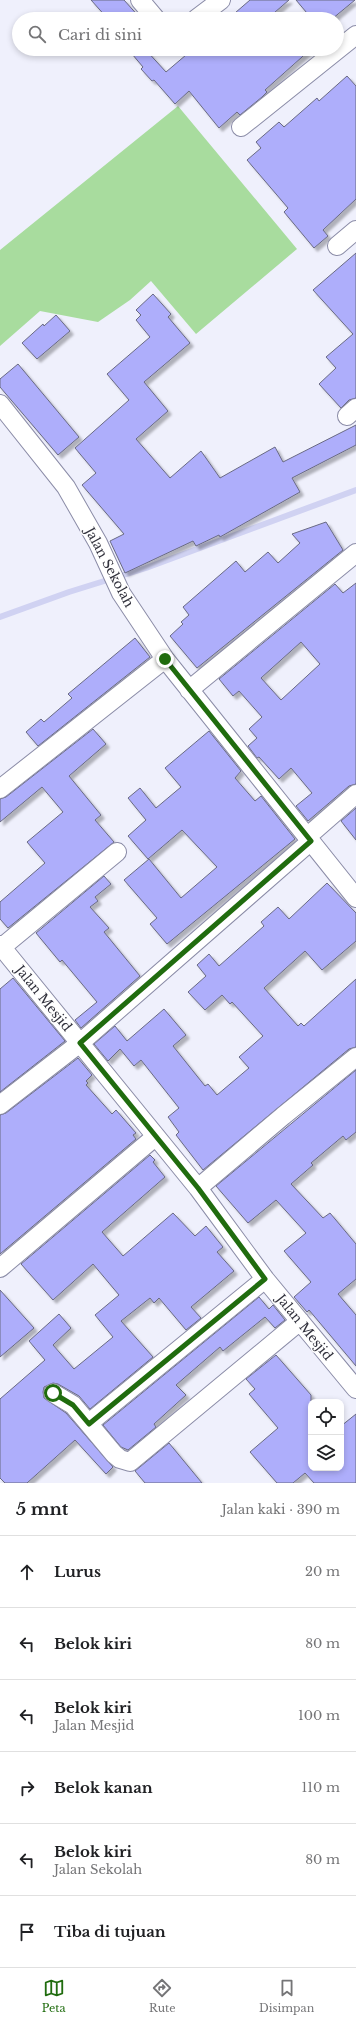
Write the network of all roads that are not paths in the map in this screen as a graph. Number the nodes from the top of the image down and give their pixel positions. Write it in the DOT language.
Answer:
graph roads {
  1 [pos="140,0"];
  2 [pos="221,0"];
  3 [pos="150,12"];
  4 [pos="205,12"];
  5 [pos="356,35"];
  6 [pos="344,45"];
  7 [pos="330,56"];
  8 [pos="242,127"];
  9 [pos="356,230"];
  10 [pos="336,246"];
  11 [pos="0,404"];
  12 [pos="356,553"];
  13 [pos="165,659"];
  14 [pos="189,690"];
  15 [pos="0,789"];
  16 [pos="356,794"];
  17 [pos="309,838"];
  18 [pos="117,852"];
  19 [pos="356,898"];
  20 [pos="4,955"];
  21 [pos="80,1043"];
  22 [pos="356,1057"];
  23 [pos="0,1105"];
  24 [pos="156,1137"];
  25 [pos="198,1188"];
  26 [pos="0,1268"];
  27 [pos="265,1279"];
  28 [pos="300,1321"];
  29 [pos="356,1389"];
  30 [pos="53,1393"];
  31 [pos="89,1424"];
  1 -- 3 [label="street"];
  2 -- 4 [label="street"];
  5 -- 6 [label="street"];
  7 -- 8 [label="street"];
  9 -- 10 [label="street"];
  11 -- 13 [label="street, Jalan Sekolah"];
  12 -- 14 [label="street"];
  13 -- 14 [label="street, Jalan Sekolah"];
  13 -- 15 [label="street"];
  14 -- 17 [label="street, Jalan Sekolah"];
  16 -- 17 [label="street"];
  17 -- 19 [label="street, Jalan Sekolah"];
  17 -- 21 [label="street"];
  18 -- 20 [label="street"];
  20 -- 21 [label="street, Jalan Mesjid"];
  21 -- 23 [label="street"];
  21 -- 24 [label="street, Jalan Mesjid"];
  22 -- 25 [label="street"];
  24 -- 25 [label="street, Jalan Mesjid"];
  24 -- 26 [label="street"];
  25 -- 27 [label="street, Jalan Mesjid"];
  27 -- 28 [label="street, Jalan Mesjid"];
  27 -- 31 [label="street"];
  28 -- 29 [label="street, Jalan Mesjid"];
  28 -- 31 [label="street"];
  30 -- 31 [label="street"];
}
